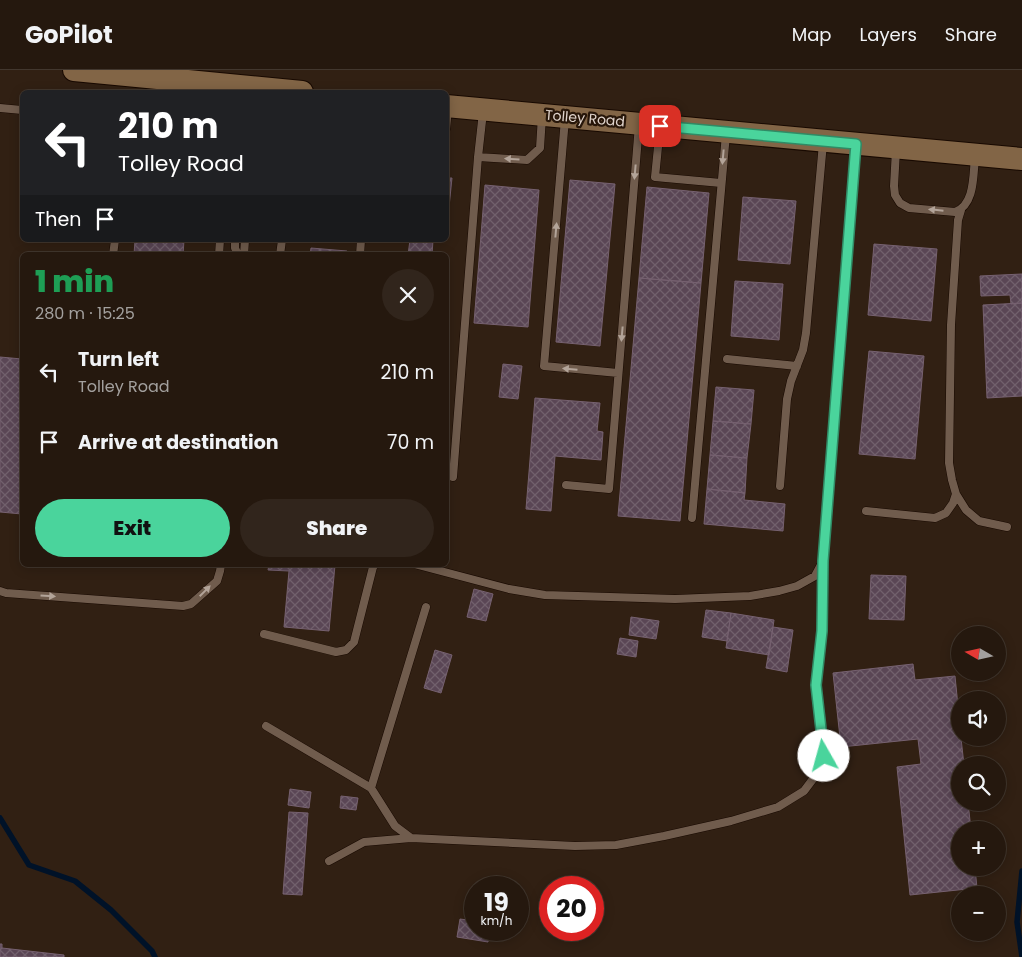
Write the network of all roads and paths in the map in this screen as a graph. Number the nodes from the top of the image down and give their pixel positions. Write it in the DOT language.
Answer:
graph roads {
  1 [pos="74,70"];
  2 [pos="246,90"];
  3 [pos="449,106"];
  4 [pos="0,108"];
  5 [pos="483,109"];
  6 [pos="20,110"];
  7 [pos="542,114"];
  8 [pos="565,117"];
  9 [pos="650,124"];
  10 [pos="726,132"];
  11 [pos="823,140"];
  12 [pos="856,144"];
  13 [pos="896,147"];
  14 [pos="975,154"];
  15 [pos="478,157"];
  16 [pos="1022,159"];
  17 [pos="721,183"];
  18 [pos="961,210"];
  19 [pos="727,359"];
  20 [pos="797,366"];
  21 [pos="618,373"];
  22 [pos="453,477"];
  23 [pos="566,485"];
  24 [pos="780,486"];
  25 [pos="956,494"];
  26 [pos="866,511"];
  27 [pos="692,518"];
  28 [pos="1007,527"];
  29 [pos="823,561"];
  30 [pos="221,567"];
  31 [pos="373,567"];
  32 [pos="426,567"];
  33 [pos="0,591"];
  34 [pos="426,607"];
  35 [pos="264,634"];
  36 [pos="266,726"];
  37 [pos="371,788"];
  38 [pos="411,838"];
  39 [pos="330,861"];
  1 -- 2 [label="main road"];
  3 -- 5 [label="main road, Tolley Road"];
  4 -- 6 [label="lane"];
  5 -- 7 [label="main road, Tolley Road"];
  5 -- 15 [label="lane"];
  7 -- 8 [label="main road, Tolley Road"];
  7 -- 15 [label="lane, one-way"];
  8 -- 9 [label="main road, Tolley Road"];
  21 -- 8 [label="lane, one-way"];
  9 -- 10 [label="main road, Tolley Road"];
  9 -- 17 [label="lane"];
  9 -- 21 [label="lane, one-way"];
  10 -- 11 [label="main road, Tolley Road"];
  10 -- 17 [label="lane, one-way"];
  11 -- 12 [label="main road, Tolley Road"];
  11 -- 20 [label="lane"];
  12 -- 13 [label="main road, Tolley Road"];
  12 -- 29 [label="lane"];
  13 -- 14 [label="main road, Tolley Road"];
  18 -- 13 [label="lane, one-way"];
  14 -- 16 [label="main road, Tolley Road"];
  14 -- 18 [label="lane"];
  15 -- 22 [label="lane"];
  17 -- 27 [label="lane"];
  18 -- 25 [label="lane"];
  19 -- 20 [label="lane"];
  20 -- 24 [label="lane"];
  21 -- 23 [label="lane"];
  25 -- 26 [label="lane"];
  25 -- 28 [label="lane"];
  29 -- 32 [label="lane"];
  29 -- 38 [label="lane"];
  33 -- 30 [label="lane, one-way"];
  31 -- 35 [label="lane"];
  34 -- 37 [label="lane"];
  36 -- 37 [label="lane"];
  37 -- 38 [label="lane"];
  38 -- 39 [label="lane"];
}
